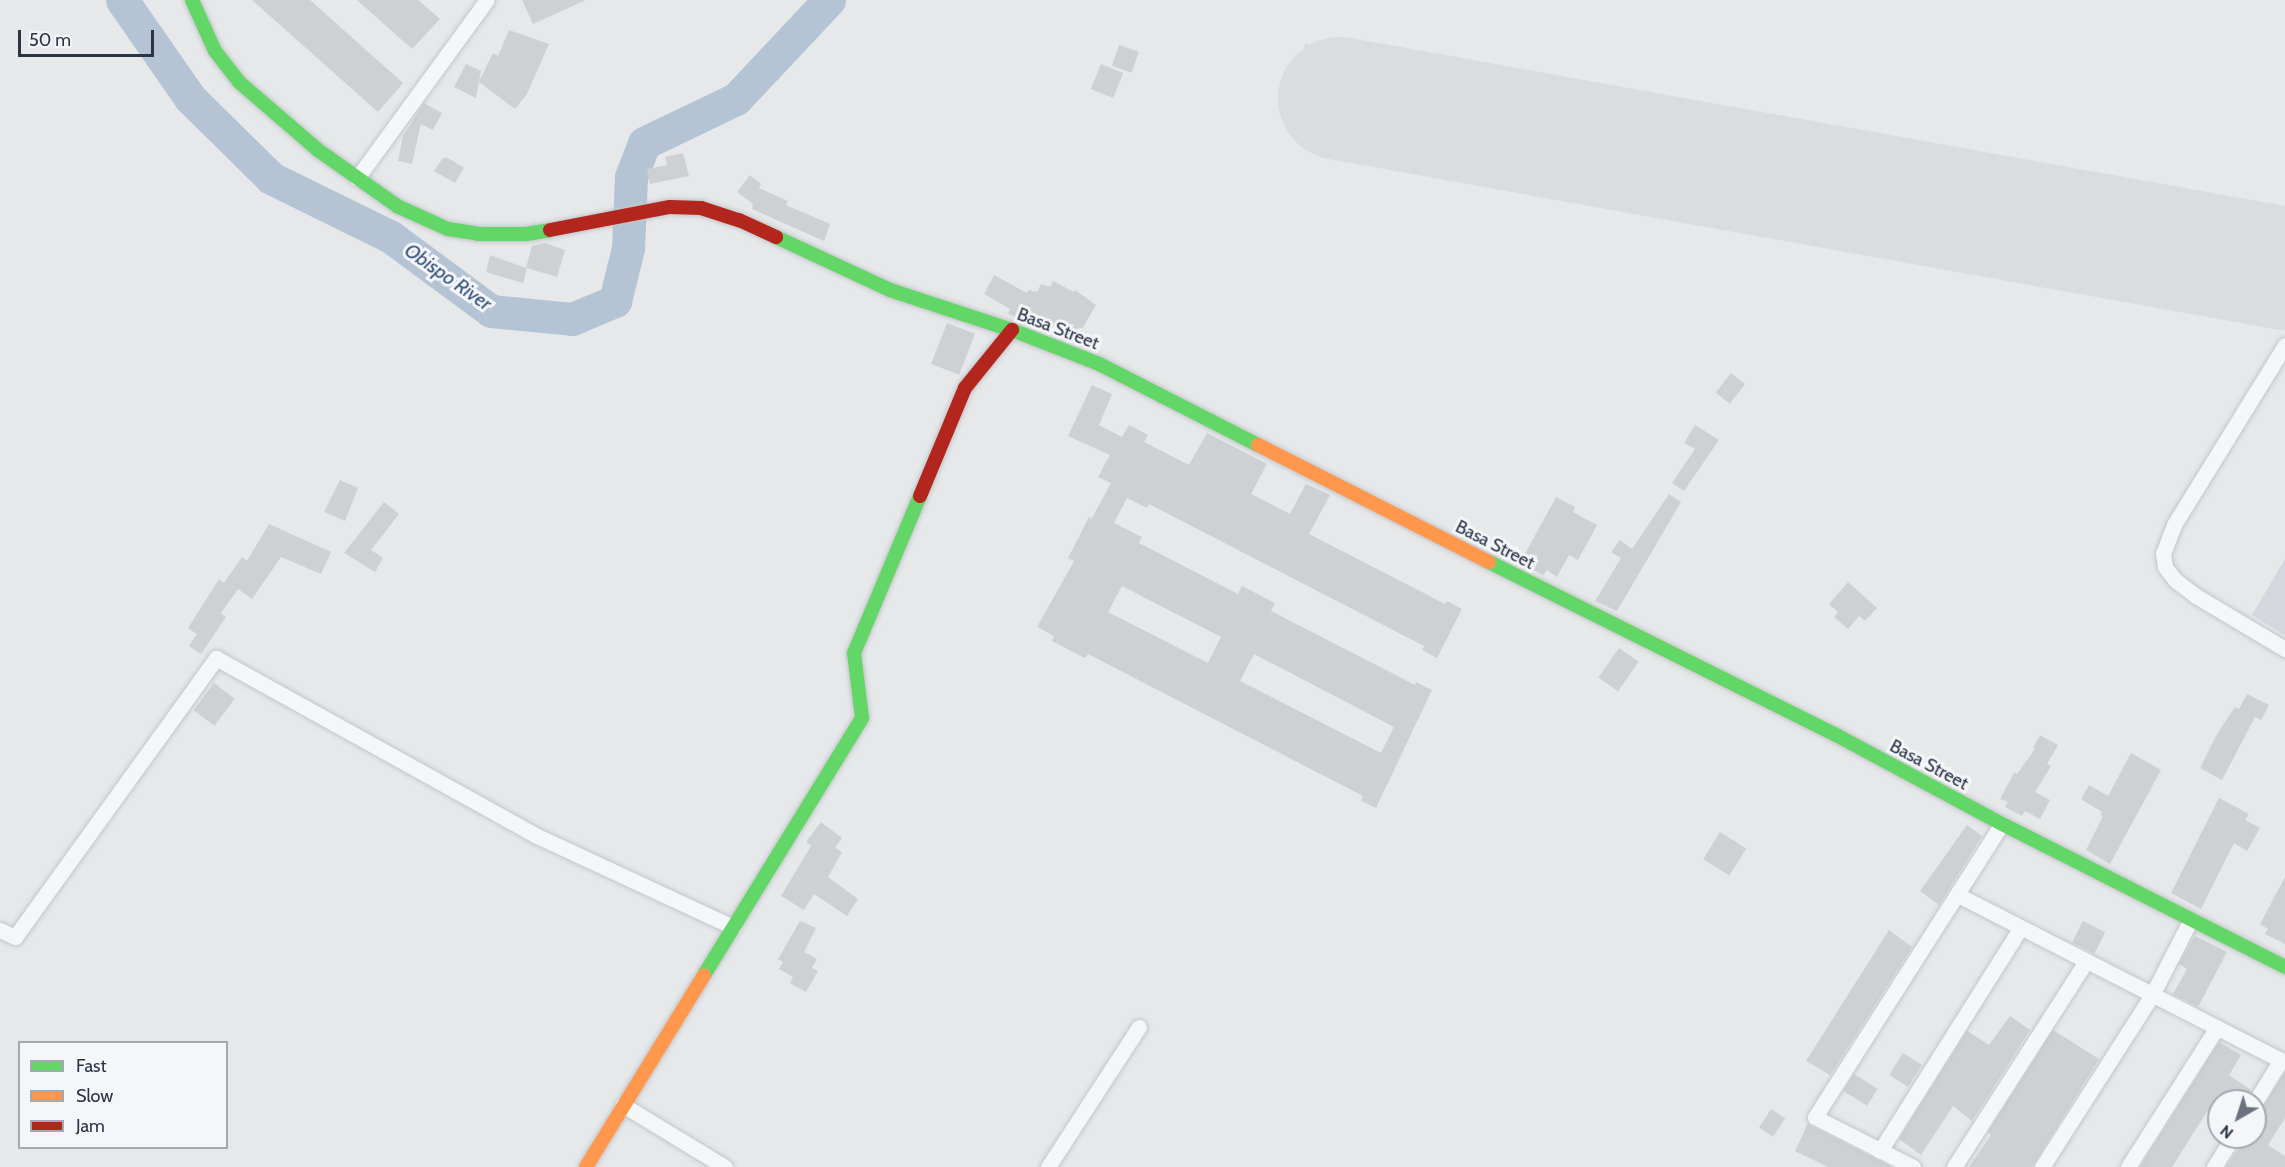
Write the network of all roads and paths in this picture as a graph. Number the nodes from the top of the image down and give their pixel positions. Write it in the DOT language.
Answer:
graph roads {
  1 [pos="192,0"];
  2 [pos="487,0"];
  3 [pos="357,178"];
  4 [pos="1012,330"];
  5 [pos="2285,345"];
  6 [pos="2285,649"];
  7 [pos="2002,824"];
  8 [pos="1958,896"];
  9 [pos="2190,921"];
  10 [pos="733,927"];
  11 [pos="2020,929"];
  12 [pos="0,930"];
  13 [pos="2086,961"];
  14 [pos="2285,967"];
  15 [pos="2152,995"];
  16 [pos="1139,1028"];
  17 [pos="2216,1029"];
  18 [pos="2263,1089"];
  19 [pos="623,1105"];
  20 [pos="2225,1149"];
  21 [pos="1880,1151"];
  22 [pos="586,1167"];
  23 [pos="725,1167"];
  24 [pos="1048,1167"];
  25 [pos="1913,1167"];
  26 [pos="1954,1167"];
  27 [pos="2042,1167"];
  28 [pos="2128,1167"];
  29 [pos="2214,1167"];
  1 -- 3 [label="street, Basa Street"];
  2 -- 3 [label="street"];
  3 -- 4 [label="street, Basa Street"];
  4 -- 7 [label="street, Basa Street"];
  4 -- 10 [label="street"];
  5 -- 6 [label="street"];
  7 -- 8 [label="street"];
  7 -- 9 [label="street, Basa Street"];
  8 -- 11 [label="street"];
  8 -- 21 [label="street"];
  9 -- 14 [label="street, Basa Street"];
  9 -- 15 [label="street"];
  10 -- 12 [label="street"];
  10 -- 19 [label="street"];
  11 -- 13 [label="street"];
  11 -- 21 [label="street"];
  13 -- 15 [label="street"];
  13 -- 26 [label="street"];
  15 -- 17 [label="street"];
  15 -- 27 [label="street"];
  16 -- 24 [label="street"];
  17 -- 18 [label="street"];
  17 -- 28 [label="street"];
  19 -- 22 [label="street"];
  19 -- 23 [label="street"];
  20 -- 29 [label="street"];
  21 -- 25 [label="street"];
}
